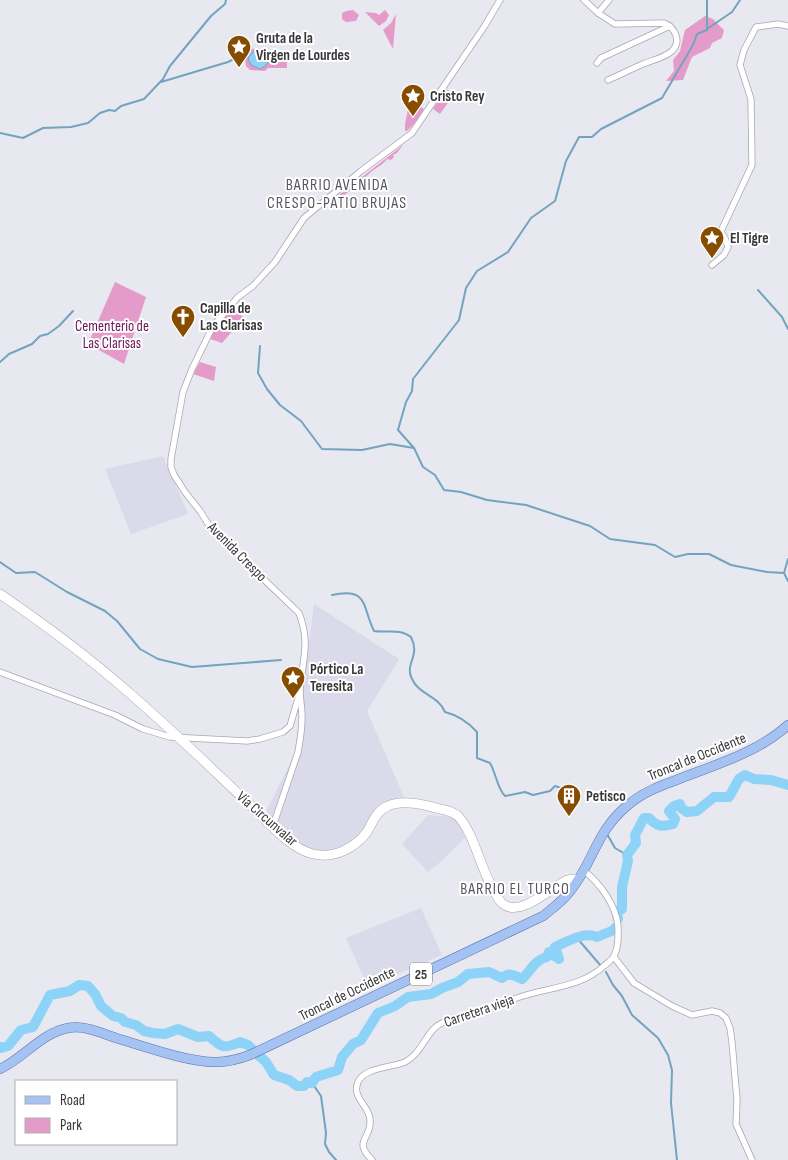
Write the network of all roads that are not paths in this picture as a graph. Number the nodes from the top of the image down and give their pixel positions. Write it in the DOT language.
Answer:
graph roads {
  1 [pos="500,0"];
  2 [pos="584,0"];
  3 [pos="610,0"];
  4 [pos="598,13"];
  5 [pos="670,26"];
  6 [pos="788,26"];
  7 [pos="597,62"];
  8 [pos="608,80"];
  9 [pos="712,265"];
  10 [pos="0,594"];
  11 [pos="0,672"];
  12 [pos="300,690"];
  13 [pos="788,725"];
  14 [pos="178,737"];
  15 [pos="273,826"];
  16 [pos="584,870"];
  17 [pos="578,879"];
  18 [pos="614,957"];
  19 [pos="0,1070"];
  20 [pos="372,1160"];
  21 [pos="752,1160"];
  1 -- 12 [label="street, Avenida Crespo"];
  2 -- 4 [label="street"];
  3 -- 4 [label="street"];
  4 -- 5 [label="street"];
  5 -- 7 [label="street"];
  5 -- 8 [label="street"];
  6 -- 9 [label="street"];
  10 -- 14 [label="main road, Vía Circunvalar"];
  11 -- 14 [label="street"];
  12 -- 14 [label="street"];
  12 -- 15 [label="street, Avenida Crespo"];
  13 -- 16 [label="main road, Troncal de Occidente / 25"];
  14 -- 15 [label="main road, Vía Circunvalar"];
  15 -- 17 [label="main road, Vía Circunvalar"];
  16 -- 17 [label="main road, Troncal de Occidente / 25"];
  16 -- 18 [label="street"];
  17 -- 19 [label="main road, Troncal de Occidente / 25"];
  18 -- 20 [label="street, Carretera vieja"];
  18 -- 21 [label="street"];
}
